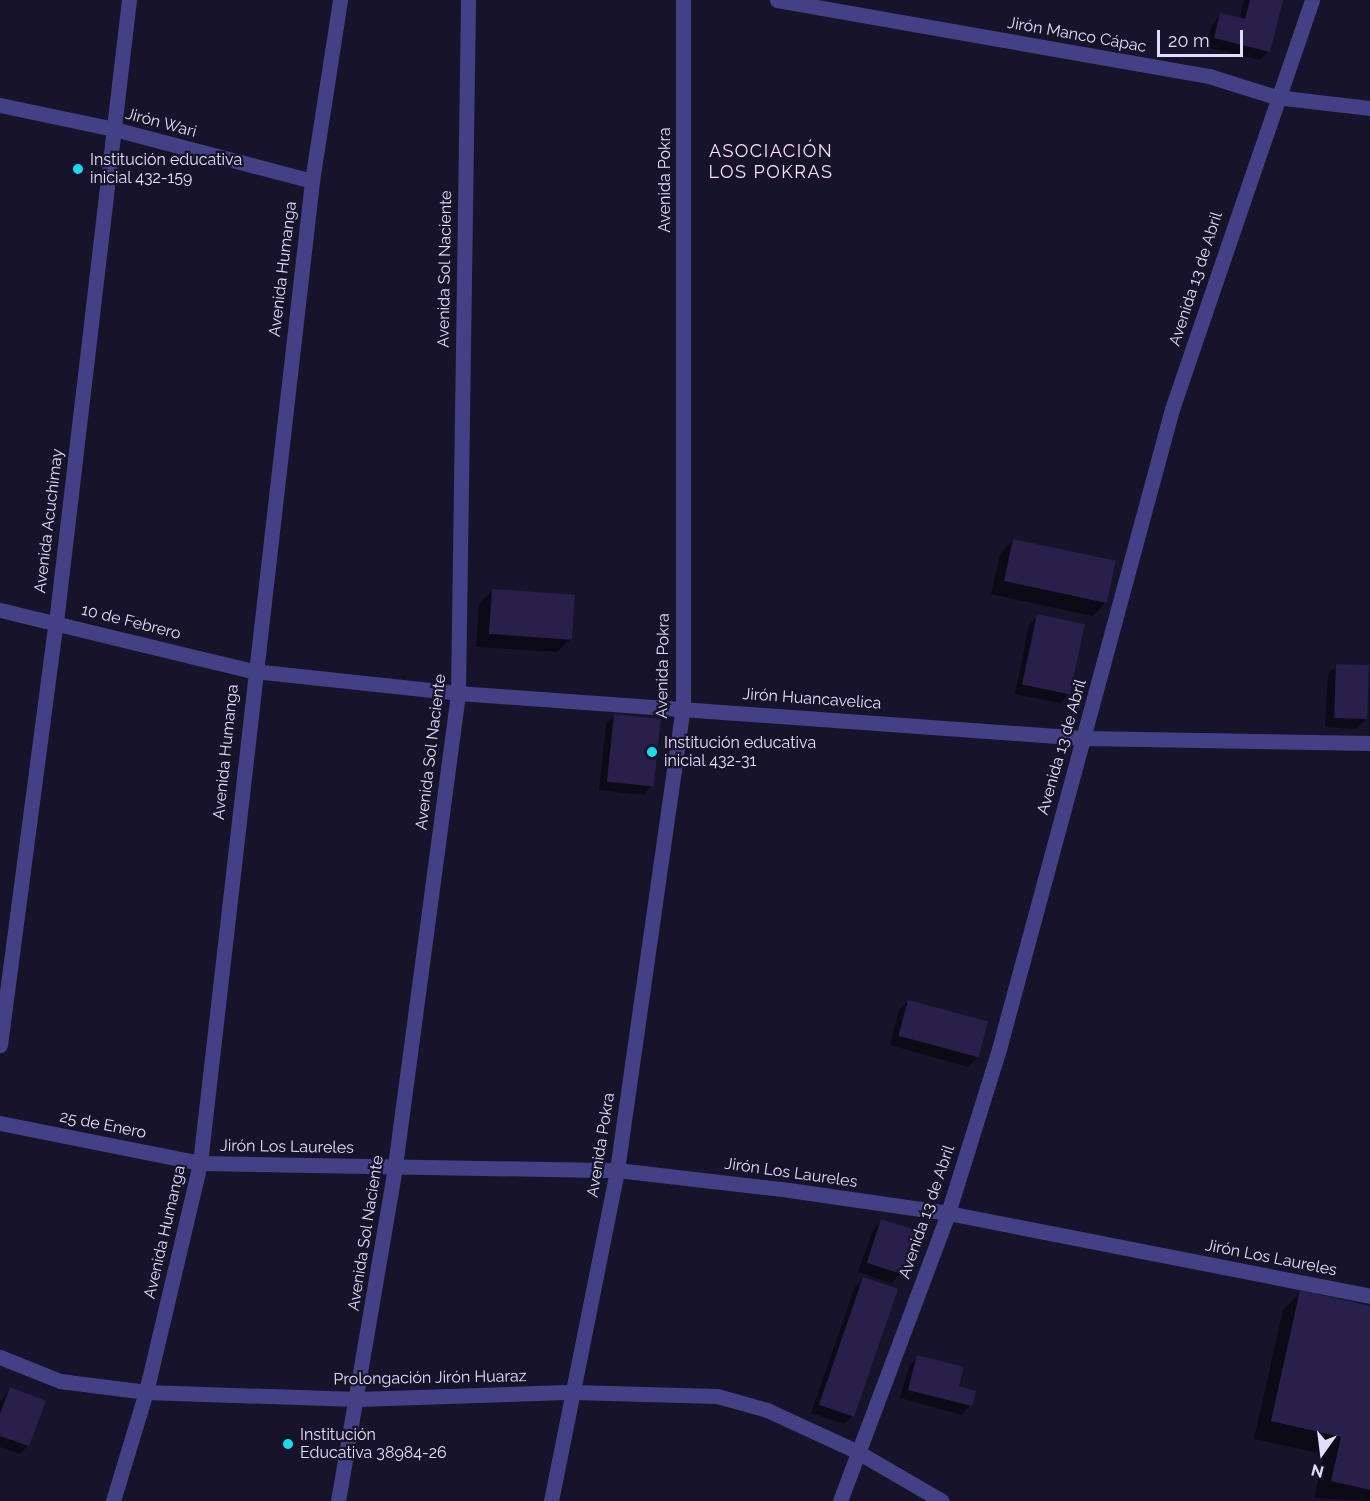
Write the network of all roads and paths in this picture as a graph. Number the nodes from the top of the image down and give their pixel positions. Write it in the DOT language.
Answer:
graph roads {
  1 [pos="129,0"];
  2 [pos="340,0"];
  3 [pos="468,0"];
  4 [pos="683,0"];
  5 [pos="777,0"];
  6 [pos="1312,0"];
  7 [pos="1276,97"];
  8 [pos="0,105"];
  9 [pos="1370,108"];
  10 [pos="114,129"];
  11 [pos="312,181"];
  12 [pos="0,610"];
  13 [pos="56,622"];
  14 [pos="253,671"];
  15 [pos="458,693"];
  16 [pos="683,707"];
  17 [pos="1084,738"];
  18 [pos="1370,743"];
  19 [pos="0,1046"];
  20 [pos="0,1123"];
  21 [pos="200,1163"];
  22 [pos="395,1166"];
  23 [pos="617,1170"];
  24 [pos="948,1213"];
  25 [pos="1370,1296"];
  26 [pos="0,1357"];
  27 [pos="146,1392"];
  28 [pos="573,1392"];
  29 [pos="357,1399"];
  30 [pos="856,1452"];
  31 [pos="113,1501"];
  32 [pos="338,1501"];
  33 [pos="551,1501"];
  34 [pos="840,1501"];
  35 [pos="942,1501"];
  1 -- 10 [label="street, Avenida Acuchimay"];
  2 -- 11 [label="street, Avenida Humanga"];
  3 -- 15 [label="street, Avenida Sol Naciente"];
  4 -- 16 [label="street, Avenida Pokra"];
  5 -- 7 [label="street, Jirón Manco Cápac"];
  6 -- 7 [label="street, Avenida 13 de Abril"];
  7 -- 9 [label="street, Jirón Manco Cápac"];
  7 -- 17 [label="street, Avenida 13 de Abril"];
  8 -- 10 [label="street, Jirón Wari"];
  10 -- 11 [label="street, Jirón Wari"];
  10 -- 13 [label="street, Avenida Acuchimay"];
  11 -- 14 [label="street, Avenida Humanga"];
  12 -- 13 [label="street, 10 de Febrero"];
  13 -- 14 [label="street, 10 de Febrero"];
  13 -- 19 [label="street, Avenida Acuchimay"];
  14 -- 15 [label="street, Jirón Huancavelica"];
  14 -- 21 [label="street, Avenida Humanga"];
  15 -- 16 [label="street, Jirón Huancavelica"];
  15 -- 22 [label="street, Avenida Sol Naciente"];
  16 -- 17 [label="street, Jirón Huancavelica"];
  16 -- 23 [label="street, Avenida Pokra"];
  17 -- 18 [label="street, Jirón Huancavelica"];
  17 -- 24 [label="street, Avenida 13 de Abril"];
  20 -- 21 [label="street, 25 de Enero"];
  21 -- 22 [label="street, Jirón Los Laureles"];
  21 -- 27 [label="street, Avenida Humanga"];
  22 -- 23 [label="street, Jirón Los Laureles"];
  22 -- 29 [label="street, Avenida Sol Naciente"];
  23 -- 24 [label="street, Jirón Los Laureles"];
  23 -- 28 [label="street, Avenida Pokra"];
  24 -- 25 [label="street, Jirón Los Laureles"];
  24 -- 30 [label="street, Avenida 13 de Abril"];
  26 -- 27 [label="street, Prolongación Jirón Huaraz"];
  27 -- 29 [label="street, Prolongación Jirón Huaraz"];
  27 -- 31 [label="street, Avenida Humanga"];
  28 -- 29 [label="street, Prolongación Jirón Huaraz"];
  28 -- 30 [label="street, Prolongación Jirón Huaraz"];
  28 -- 33 [label="street, Avenida Pokra"];
  29 -- 32 [label="street, Avenida Sol Naciente"];
  30 -- 34 [label="street, Avenida 13 de Abril"];
  30 -- 35 [label="street, Prolongación Jirón Huaraz"];
}
